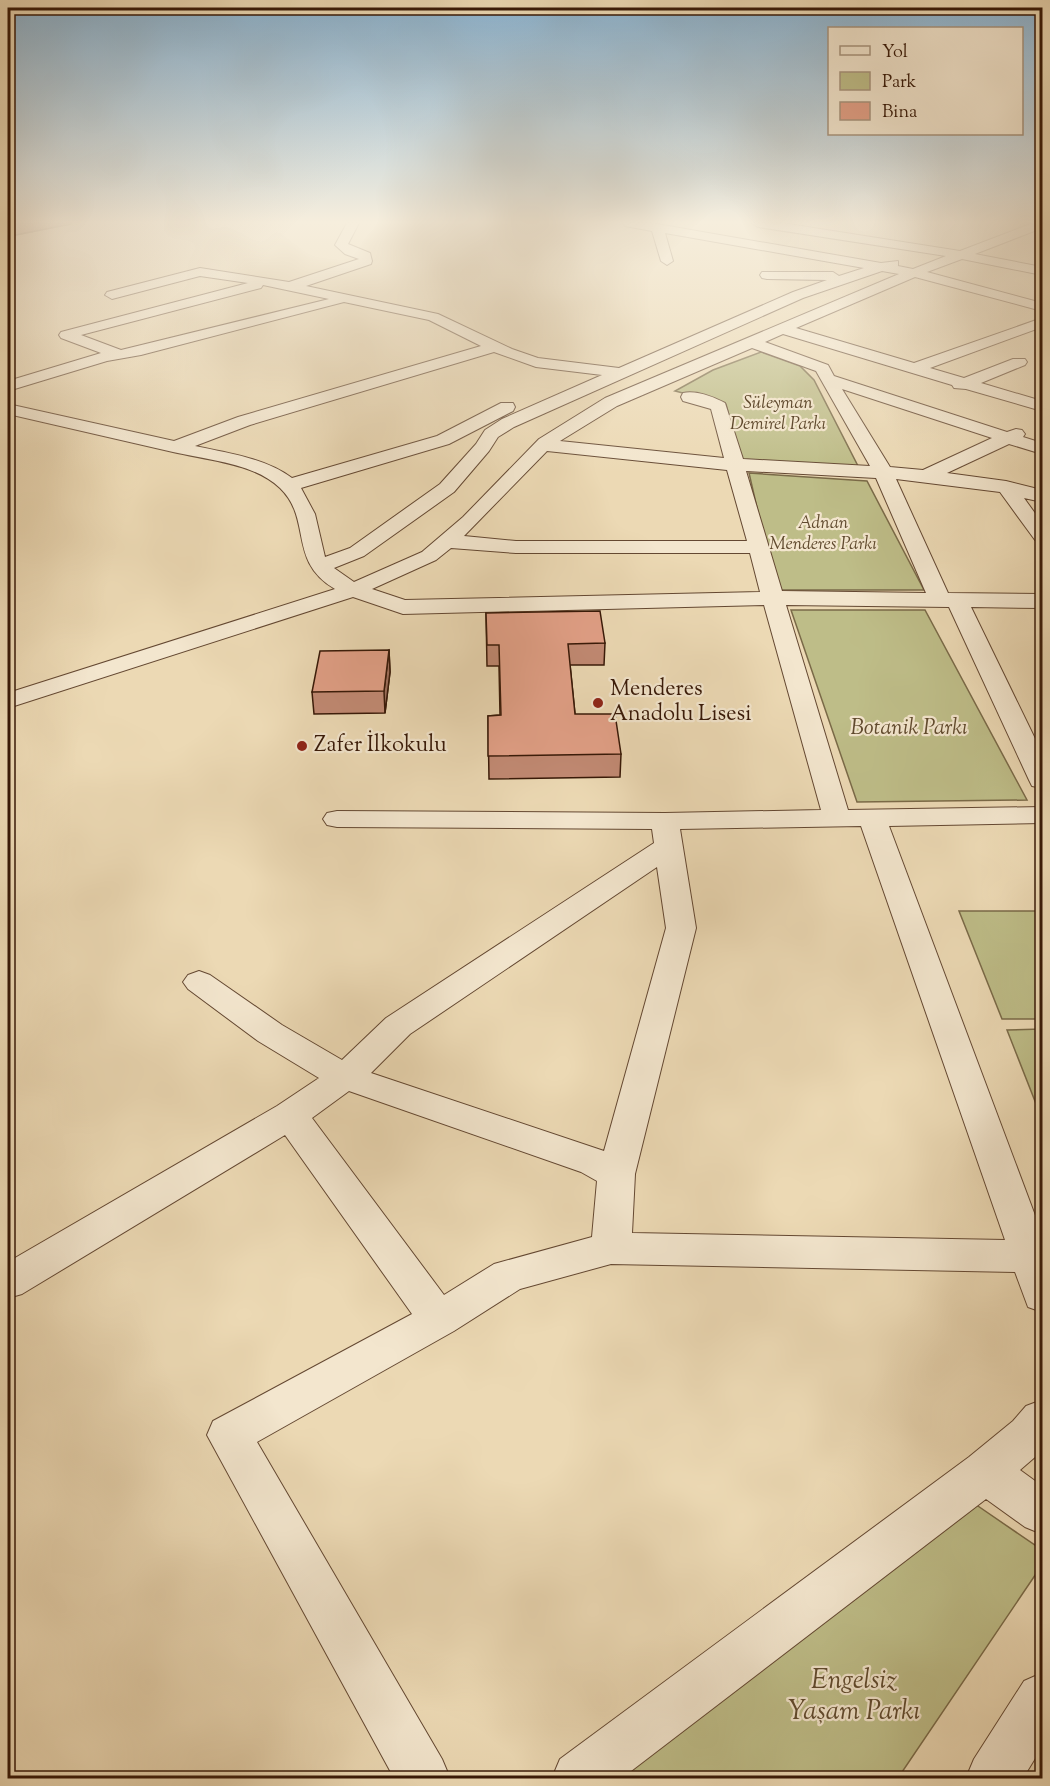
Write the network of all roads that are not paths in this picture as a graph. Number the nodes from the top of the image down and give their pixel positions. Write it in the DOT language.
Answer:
graph roads {
  1 [pos="175,306"];
  2 [pos="318,306"];
  3 [pos="377,306"];
  4 [pos="772,306"];
  5 [pos="835,306"];
  6 [pos="1042,322"];
  7 [pos="782,329"];
  8 [pos="751,342"];
  9 [pos="983,344"];
  10 [pos="496,346"];
  11 [pos="118,354"];
  12 [pos="915,368"];
  13 [pos="581,369"];
  14 [pos="622,373"];
  15 [pos="828,379"];
  16 [pos="663,380"];
  17 [pos="965,383"];
  18 [pos="8,386"];
  19 [pos="689,397"];
  20 [pos="907,405"];
  21 [pos="1042,406"];
  22 [pos="8,409"];
  23 [pos="1034,426"];
  24 [pos="1008,437"];
  25 [pos="443,440"];
  26 [pos="543,445"];
  27 [pos="175,447"];
  28 [pos="483,447"];
  29 [pos="1042,448"];
  30 [pos="735,464"];
  31 [pos="883,472"];
  32 [pos="926,476"];
  33 [pos="290,485"];
  34 [pos="1006,487"];
  35 [pos="1042,496"];
  36 [pos="1042,536"];
  37 [pos="447,541"];
  38 [pos="759,547"];
  39 [pos="320,566"];
  40 [pos="353,590"];
  41 [pos="773,598"];
  42 [pos="948,600"];
  43 [pos="1042,601"];
  44 [pos="8,701"];
  45 [pos="1042,780"];
  46 [pos="1042,815"];
  47 [pos="855,818"];
  48 [pos="337,819"];
  49 [pos="667,833"];
  50 [pos="199,982"];
  51 [pos="345,1077"];
  52 [pos="290,1115"];
  53 [pos="616,1174"];
  54 [pos="611,1248"];
  55 [pos="1031,1257"];
  56 [pos="8,1282"];
  57 [pos="1042,1295"];
  58 [pos="439,1319"];
  59 [pos="1042,1420"];
  60 [pos="985,1472"];
  61 [pos="1042,1512"];
  62 [pos="1042,1700"];
  63 [pos="423,1779"];
  64 [pos="579,1779"];
  65 [pos="993,1779"];
  1 -- 11 [label="street"];
  2 -- 11 [label="street"];
  3 -- 10 [label="street"];
  4 -- 14 [label="street"];
  5 -- 7 [label="street"];
  6 -- 9 [label="street"];
  7 -- 8 [label="street"];
  7 -- 12 [label="street"];
  8 -- 15 [label="street"];
  8 -- 16 [label="street"];
  9 -- 12 [label="street"];
  9 -- 17 [label="street"];
  10 -- 13 [label="street"];
  10 -- 27 [label="street"];
  11 -- 18 [label="street"];
  12 -- 17 [label="street"];
  13 -- 14 [label="street"];
  13 -- 25 [label="street"];
  14 -- 16 [label="street"];
  14 -- 28 [label="street"];
  15 -- 20 [label="street"];
  15 -- 31 [label="street"];
  16 -- 26 [label="street"];
  17 -- 20 [label="street"];
  17 -- 21 [label="street"];
  19 -- 30 [label="street"];
  20 -- 24 [label="street"];
  22 -- 27 [label="street"];
  23 -- 24 [label="street"];
  24 -- 29 [label="street"];
  24 -- 32 [label="street"];
  25 -- 28 [label="street"];
  25 -- 33 [label="street"];
  26 -- 30 [label="street"];
  26 -- 37 [label="street"];
  27 -- 33 [label="street"];
  28 -- 39 [label="street"];
  30 -- 31 [label="street"];
  30 -- 38 [label="street"];
  31 -- 32 [label="street"];
  31 -- 42 [label="street"];
  32 -- 34 [label="street"];
  33 -- 39 [label="street"];
  34 -- 35 [label="street"];
  34 -- 36 [label="street"];
  37 -- 38 [label="street"];
  37 -- 40 [label="street"];
  38 -- 41 [label="street"];
  39 -- 40 [label="street"];
  40 -- 41 [label="street"];
  40 -- 44 [label="street"];
  41 -- 42 [label="street"];
  41 -- 47 [label="street"];
  42 -- 43 [label="street"];
  42 -- 45 [label="street"];
  46 -- 47 [label="street"];
  47 -- 49 [label="street"];
  47 -- 55 [label="street"];
  48 -- 49 [label="street"];
  49 -- 51 [label="street"];
  49 -- 53 [label="street"];
  50 -- 51 [label="street"];
  51 -- 52 [label="street"];
  51 -- 53 [label="street"];
  52 -- 56 [label="street"];
  52 -- 58 [label="street"];
  53 -- 54 [label="street"];
  54 -- 55 [label="street"];
  54 -- 58 [label="street"];
  55 -- 57 [label="street"];
  58 -- 63 [label="street"];
  59 -- 60 [label="street"];
  60 -- 61 [label="street"];
  60 -- 64 [label="street"];
  62 -- 65 [label="street"];
}
